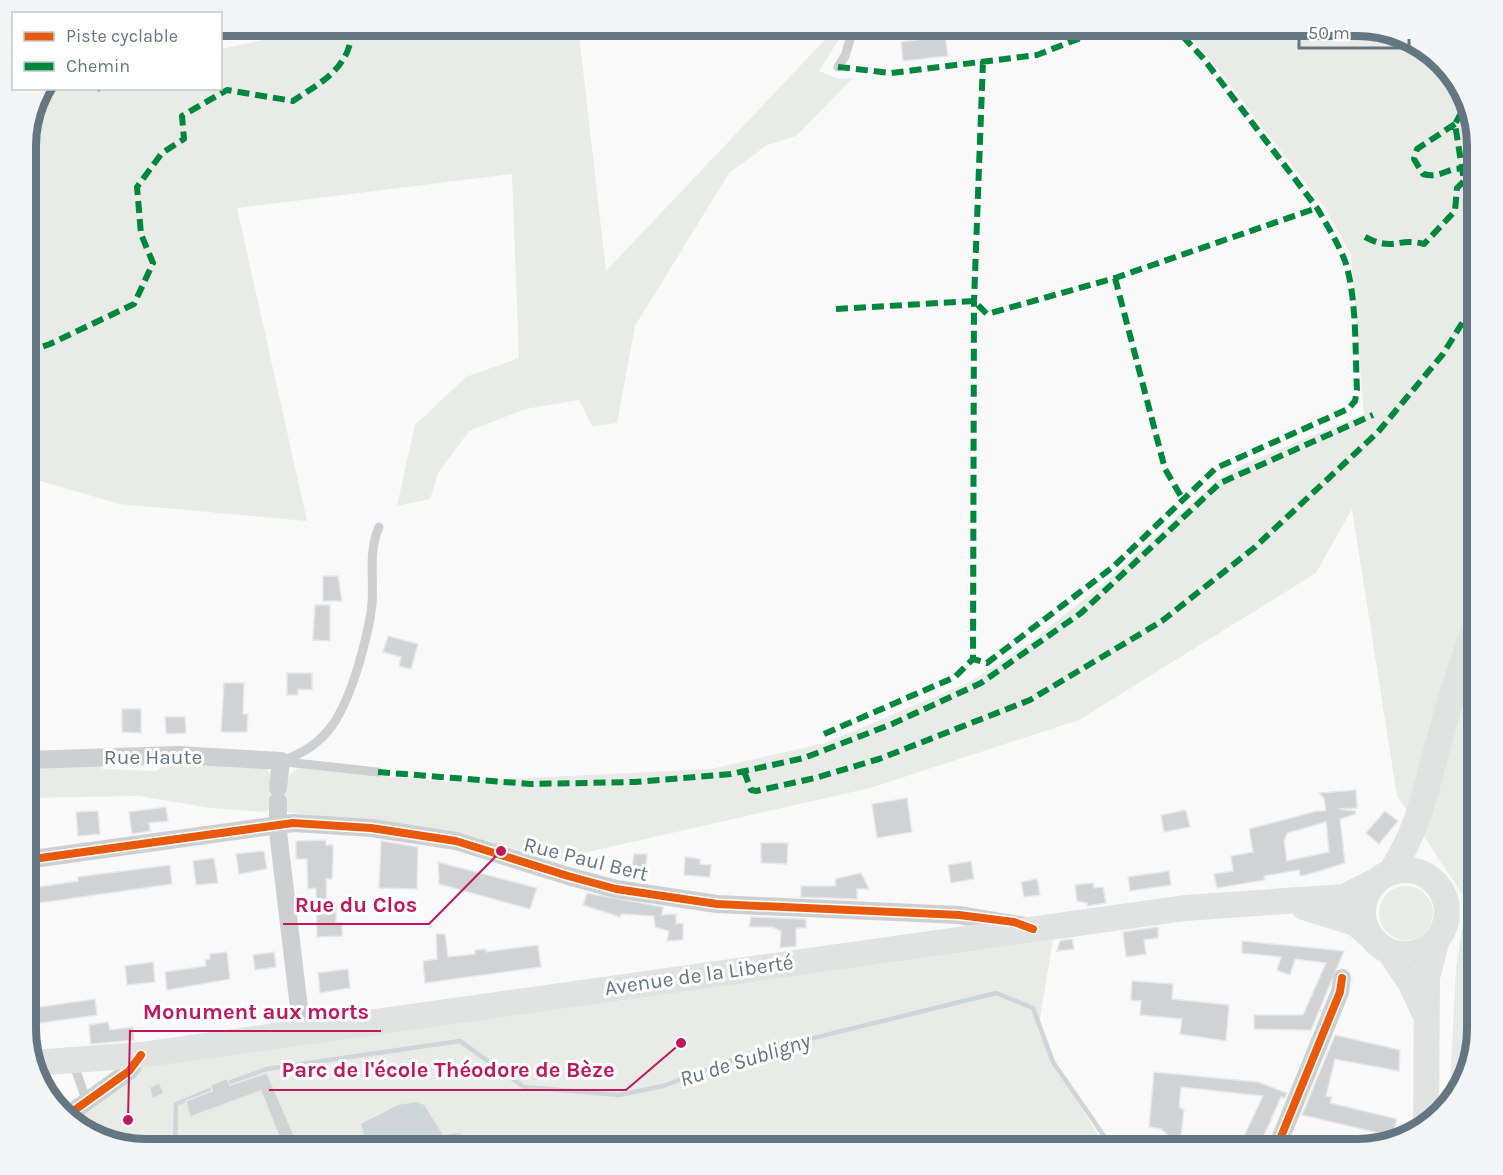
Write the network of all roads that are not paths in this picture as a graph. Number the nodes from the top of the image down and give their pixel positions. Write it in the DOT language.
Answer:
graph roads {
  1 [pos="851,36"];
  2 [pos="838,67"];
  3 [pos="379,527"];
  4 [pos="1467,653"];
  5 [pos="36,760"];
  6 [pos="281,761"];
  7 [pos="378,772"];
  8 [pos="1420,818"];
  9 [pos="278,825"];
  10 [pos="36,859"];
  11 [pos="1383,877"];
  12 [pos="1434,882"];
  13 [pos="1287,902"];
  14 [pos="950,915"];
  15 [pos="1032,929"];
  16 [pos="1369,935"];
  17 [pos="1437,939"];
  18 [pos="953,940"];
  19 [pos="1389,951"];
  20 [pos="1342,978"];
  21 [pos="1426,1015"];
  22 [pos="302,1033"];
  23 [pos="141,1055"];
  24 [pos="41,1061"];
  25 [pos="76,1071"];
  26 [pos="46,1076"];
  27 [pos="87,1102"];
  28 [pos="73,1111"];
  29 [pos="1426,1114"];
  30 [pos="1280,1139"];
  1 -- 2 [label="lane"];
  3 -- 6 [label="lane"];
  4 -- 8 [label="main road"];
  5 -- 6 [label="street, Rue Haute"];
  6 -- 7 [label="lane"];
  6 -- 9 [label="street"];
  8 -- 11 [label="main road"];
  8 -- 12 [label="main road"];
  9 -- 10 [label="street, Rue Paul Bert"];
  9 -- 14 [label="street, Rue Paul Bert"];
  9 -- 22 [label="street"];
  11 -- 12 [label="main road"];
  11 -- 13 [label="main road"];
  11 -- 16 [label="main road"];
  12 -- 17 [label="main road"];
  13 -- 15 [label="main road, Avenue de la Liberté"];
  13 -- 16 [label="main road"];
  14 -- 15 [label="street, Rue Paul Bert"];
  14 -- 18 [label="street"];
  15 -- 18 [label="main road, Avenue de la Liberté"];
  16 -- 19 [label="main road"];
  17 -- 19 [label="main road"];
  17 -- 21 [label="main road"];
  18 -- 22 [label="main road, Avenue de la Liberté"];
  19 -- 21 [label="main road"];
  20 -- 30 [label="street"];
  21 -- 29 [label="main road"];
  22 -- 23 [label="main road, Avenue de la Liberté"];
  23 -- 24 [label="main road, Avenue de la Liberté"];
  23 -- 25 [label="main road, Avenue de la Liberté"];
  23 -- 27 [label="street"];
  25 -- 26 [label="main road, Avenue de la Liberté"];
  25 -- 27 [label="lane"];
  27 -- 28 [label="street"];
}
